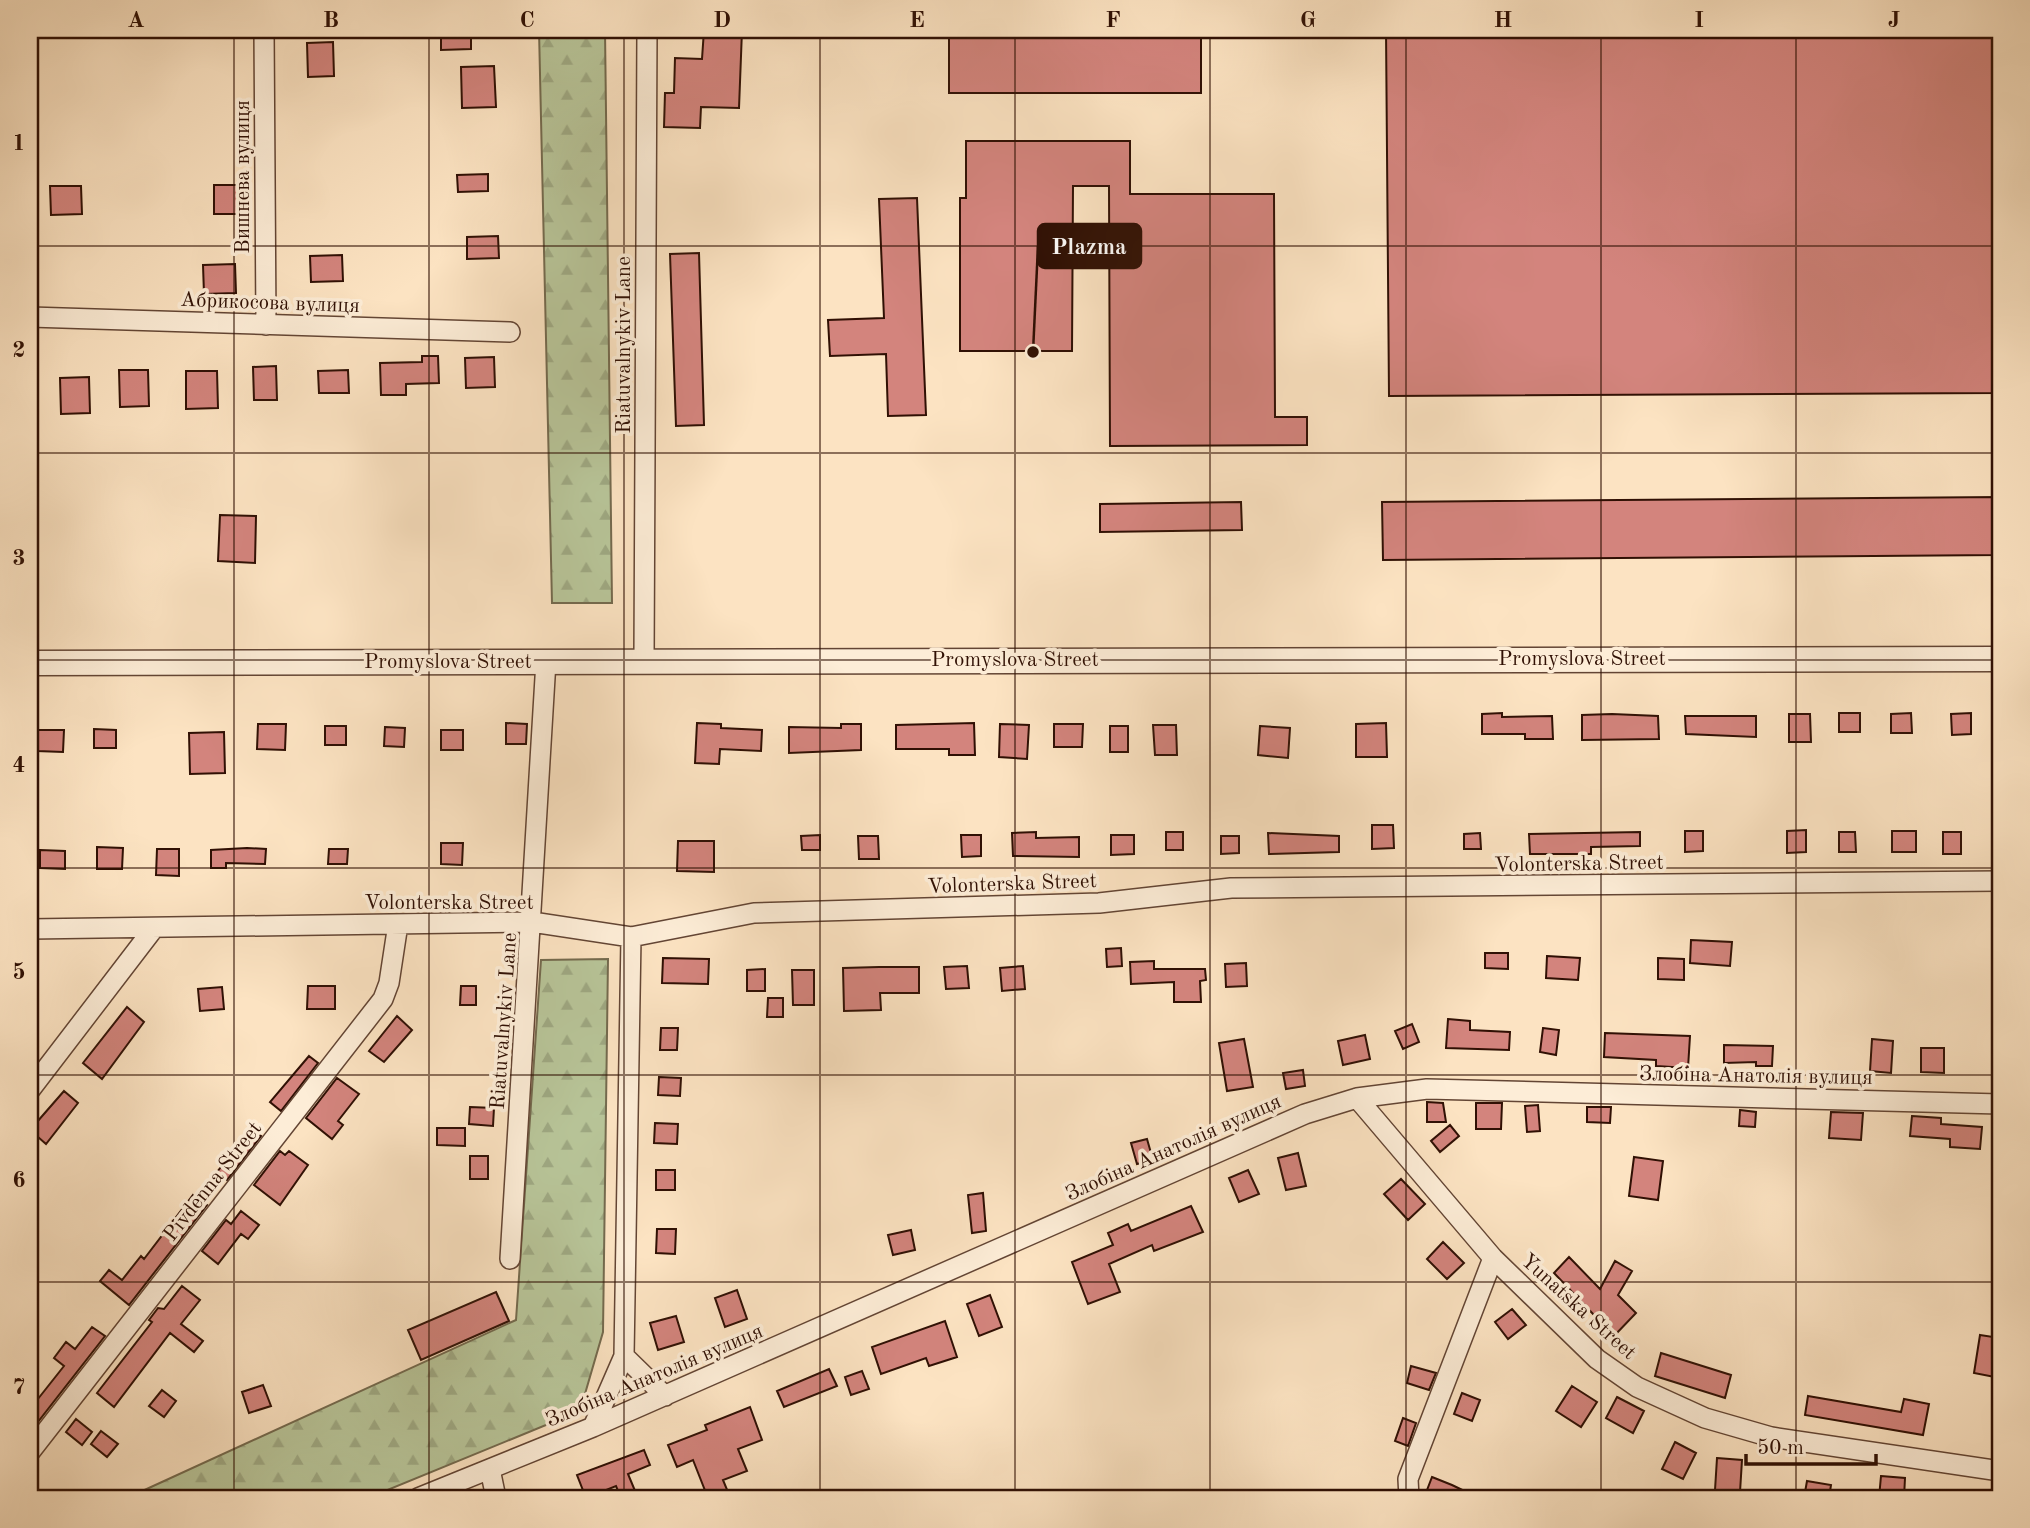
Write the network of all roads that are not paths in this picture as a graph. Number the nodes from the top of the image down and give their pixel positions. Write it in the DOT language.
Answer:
graph roads {
  1 [pos="264,30"];
  2 [pos="647,30"];
  3 [pos="30,317"];
  4 [pos="266,324"];
  5 [pos="510,332"];
  6 [pos="2000,659"];
  7 [pos="644,660"];
  8 [pos="546,661"];
  9 [pos="30,663"];
  10 [pos="2000,879"];
  11 [pos="532,922"];
  12 [pos="398,924"];
  13 [pos="153,928"];
  14 [pos="30,929"];
  15 [pos="631,937"];
  16 [pos="30,1090"];
  17 [pos="1357,1098"];
  18 [pos="2000,1104"];
  19 [pos="1493,1258"];
  20 [pos="510,1259"];
  21 [pos="624,1356"];
  22 [pos="665,1396"];
  23 [pos="593,1427"];
  24 [pos="30,1452"];
  25 [pos="490,1469"];
  26 [pos="2000,1471"];
  27 [pos="418,1498"];
  28 [pos="496,1498"];
  29 [pos="1409,1498"];
  1 -- 4 [label="street, Вишнева вулиця"];
  2 -- 7 [label="street, Riatuvalnykiv Lane"];
  3 -- 4 [label="street, Абрикосова вулиця"];
  4 -- 5 [label="street, Абрикосова вулиця"];
  6 -- 7 [label="street, Promyslova Street"];
  7 -- 8 [label="street, Promyslova Street"];
  8 -- 9 [label="street, Promyslova Street"];
  8 -- 11 [label="street, Riatuvalnykiv Lane"];
  10 -- 15 [label="street, Volonterska Street"];
  11 -- 12 [label="street, Volonterska Street"];
  11 -- 15 [label="street, Volonterska Street"];
  11 -- 20 [label="street, Riatuvalnykiv Lane"];
  12 -- 13 [label="street, Volonterska Street"];
  12 -- 24 [label="street, Pivdenna Street"];
  13 -- 14 [label="street, Volonterska Street"];
  13 -- 16 [label="street"];
  15 -- 21 [label="street"];
  17 -- 18 [label="street, Злобіна Анатолія вулиця"];
  17 -- 19 [label="street, Yunatska Street"];
  17 -- 22 [label="street, Злобіна Анатолія вулиця"];
  19 -- 26 [label="street, Yunatska Street"];
  19 -- 29 [label="street"];
  21 -- 22 [label="street"];
  21 -- 23 [label="street"];
  22 -- 23 [label="street, Злобіна Анатолія вулиця"];
  23 -- 25 [label="street, Злобіна Анатолія вулиця"];
  25 -- 27 [label="street, Злобіна Анатолія вулиця"];
  25 -- 28 [label="street"];
}
